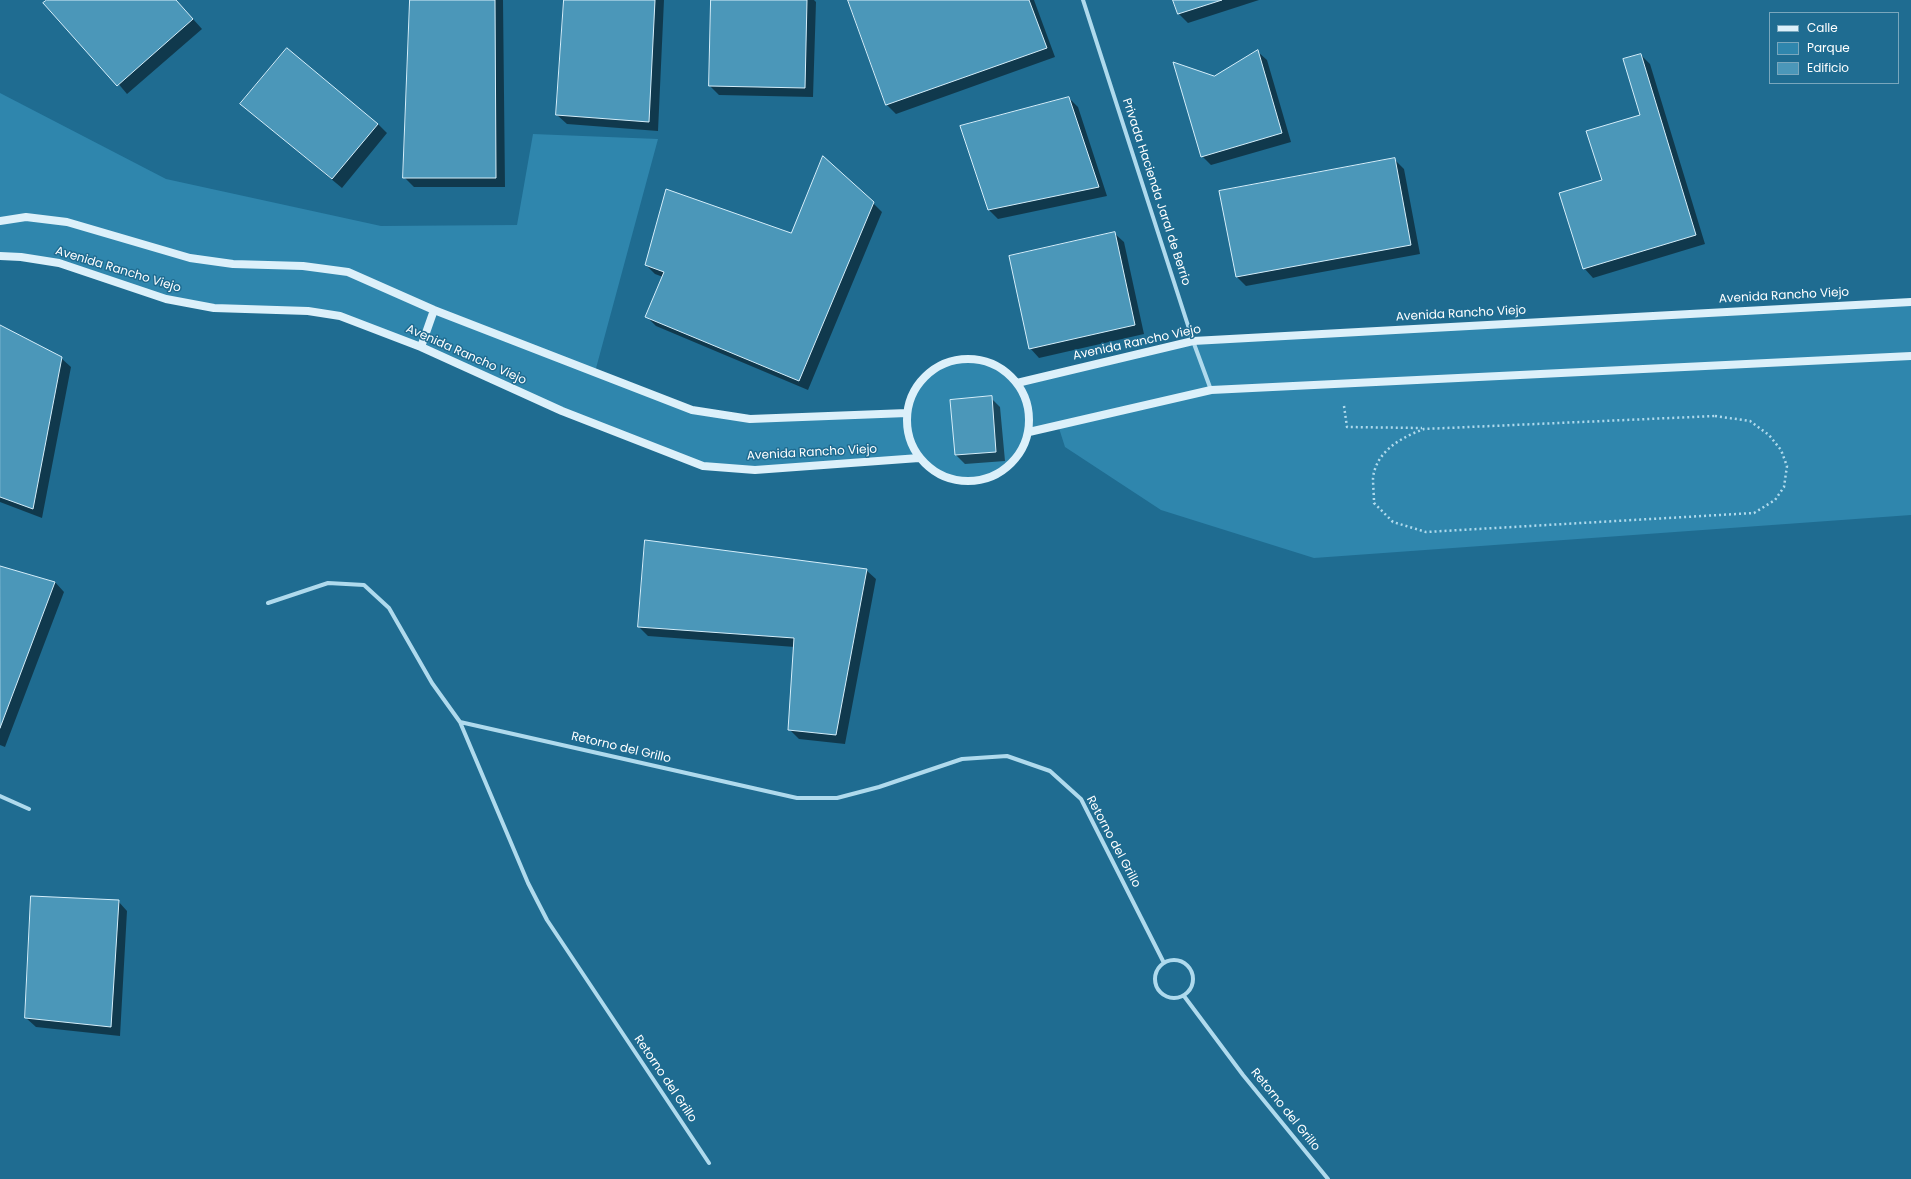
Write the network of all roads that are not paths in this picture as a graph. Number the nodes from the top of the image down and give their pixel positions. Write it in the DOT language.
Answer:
graph roads {
  1 [pos="1083,0"];
  2 [pos="0,221"];
  3 [pos="0,256"];
  4 [pos="1911,302"];
  5 [pos="434,310"];
  6 [pos="1193,341"];
  7 [pos="421,347"];
  8 [pos="1911,356"];
  9 [pos="1017,383"];
  10 [pos="1211,390"];
  11 [pos="907,413"];
  12 [pos="1029,432"];
  13 [pos="919,458"];
  14 [pos="268,603"];
  15 [pos="460,722"];
  16 [pos="0,796"];
  17 [pos="30,809"];
  18 [pos="1164,963"];
  19 [pos="1184,996"];
  20 [pos="709,1163"];
  21 [pos="1328,1179"];
  1 -- 6 [label="street, Privada Hacienda Jaral de Berrio"];
  2 -- 5 [label="street"];
  3 -- 7 [label="street, Avenida Rancho Viejo"];
  4 -- 6 [label="street, Avenida Rancho Viejo"];
  5 -- 7 [label="street"];
  5 -- 11 [label="street"];
  6 -- 9 [label="street, Avenida Rancho Viejo"];
  6 -- 10 [label="street, Privada Hacienda Jaral de Berrio"];
  7 -- 13 [label="street, Avenida Rancho Viejo"];
  8 -- 10 [label="street"];
  9 -- 11 [label="street"];
  9 -- 12 [label="street"];
  10 -- 12 [label="street"];
  11 -- 13 [label="street"];
  12 -- 13 [label="street"];
  14 -- 15 [label="street"];
  15 -- 18 [label="street, Retorno del Grillo"];
  15 -- 20 [label="street, Retorno del Grillo"];
  16 -- 17 [label="street"];
  18 -- 19 [label="street"];
  18 -- 19 [label="street"];
  19 -- 21 [label="street, Retorno del Grillo"];
}
